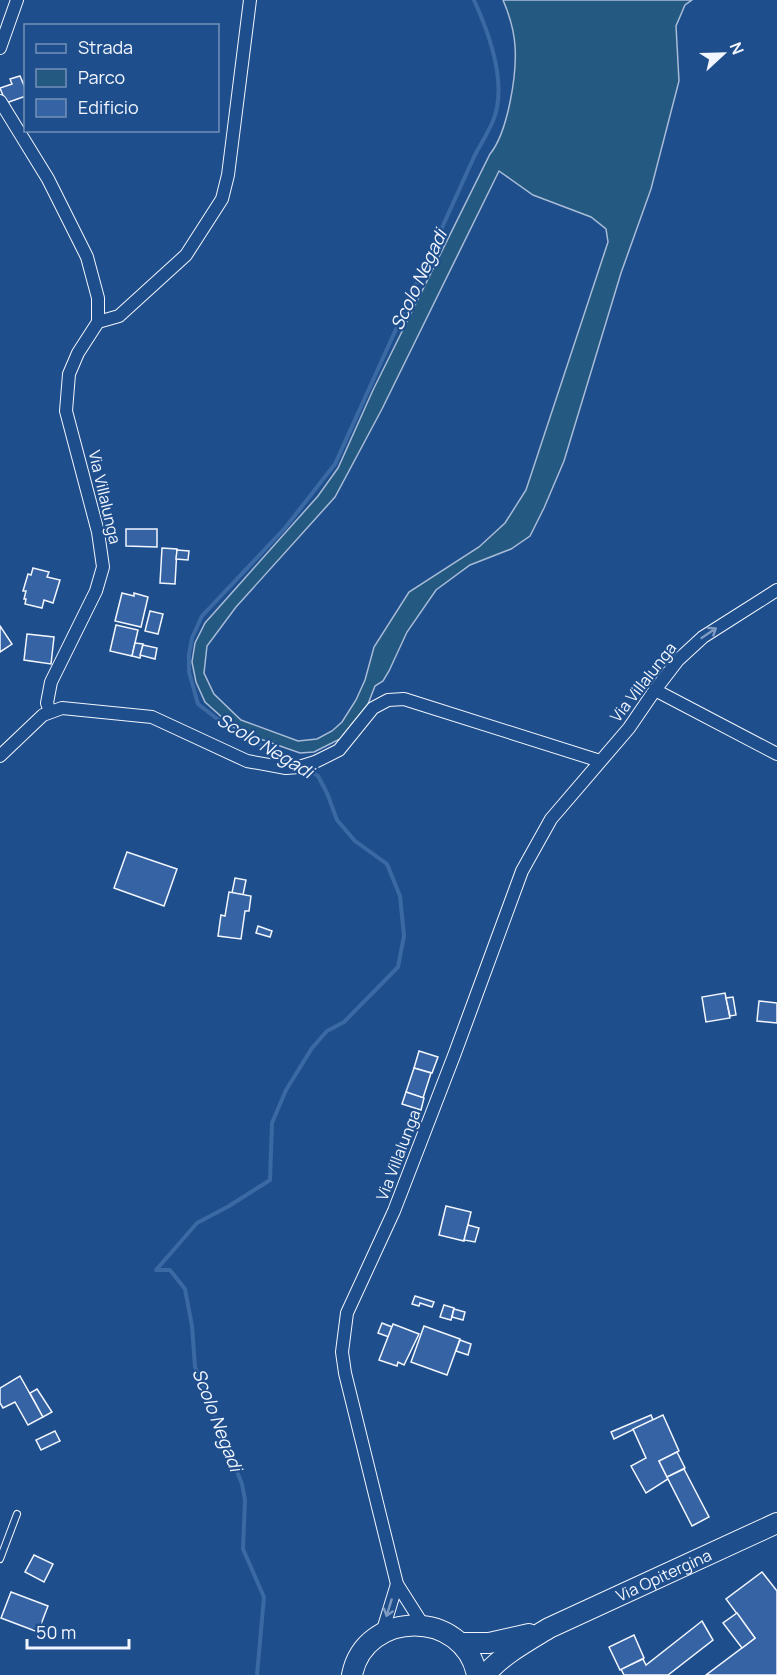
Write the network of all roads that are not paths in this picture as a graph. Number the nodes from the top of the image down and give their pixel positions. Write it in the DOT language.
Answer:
graph roads {
  1 [pos="17,0"];
  2 [pos="250,0"];
  3 [pos="0,48"];
  4 [pos="0,101"];
  5 [pos="99,322"];
  6 [pos="777,590"];
  7 [pos="655,690"];
  8 [pos="50,712"];
  9 [pos="777,754"];
  10 [pos="0,756"];
  11 [pos="600,761"];
  12 [pos="17,1514"];
  13 [pos="777,1523"];
  14 [pos="0,1558"];
  15 [pos="397,1584"];
  16 [pos="423,1625"];
  17 [pos="549,1628"];
  18 [pos="382,1633"];
  19 [pos="460,1643"];
  20 [pos="352,1675"];
  21 [pos="477,1675"];
  22 [pos="485,1675"];
  1 -- 3 [label="street"];
  2 -- 5 [label="street"];
  4 -- 5 [label="street"];
  5 -- 8 [label="street, Via Villalunga"];
  7 -- 6 [label="street, Via Villalunga, one-way"];
  7 -- 9 [label="street"];
  7 -- 11 [label="street, Via Villalunga"];
  8 -- 10 [label="street"];
  8 -- 11 [label="street"];
  11 -- 15 [label="street, Via Villalunga"];
  12 -- 14 [label="lane"];
  13 -- 17 [label="main road, Via Opitergina"];
  15 -- 16 [label="street"];
  15 -- 18 [label="street, one-way"];
  16 -- 18 [label="main road"];
  16 -- 19 [label="main road"];
  17 -- 19 [label="main road, Via Opitergina"];
  17 -- 22 [label="main road, Via Opitergina"];
  18 -- 20 [label="main road"];
  19 -- 21 [label="main road"];
}
